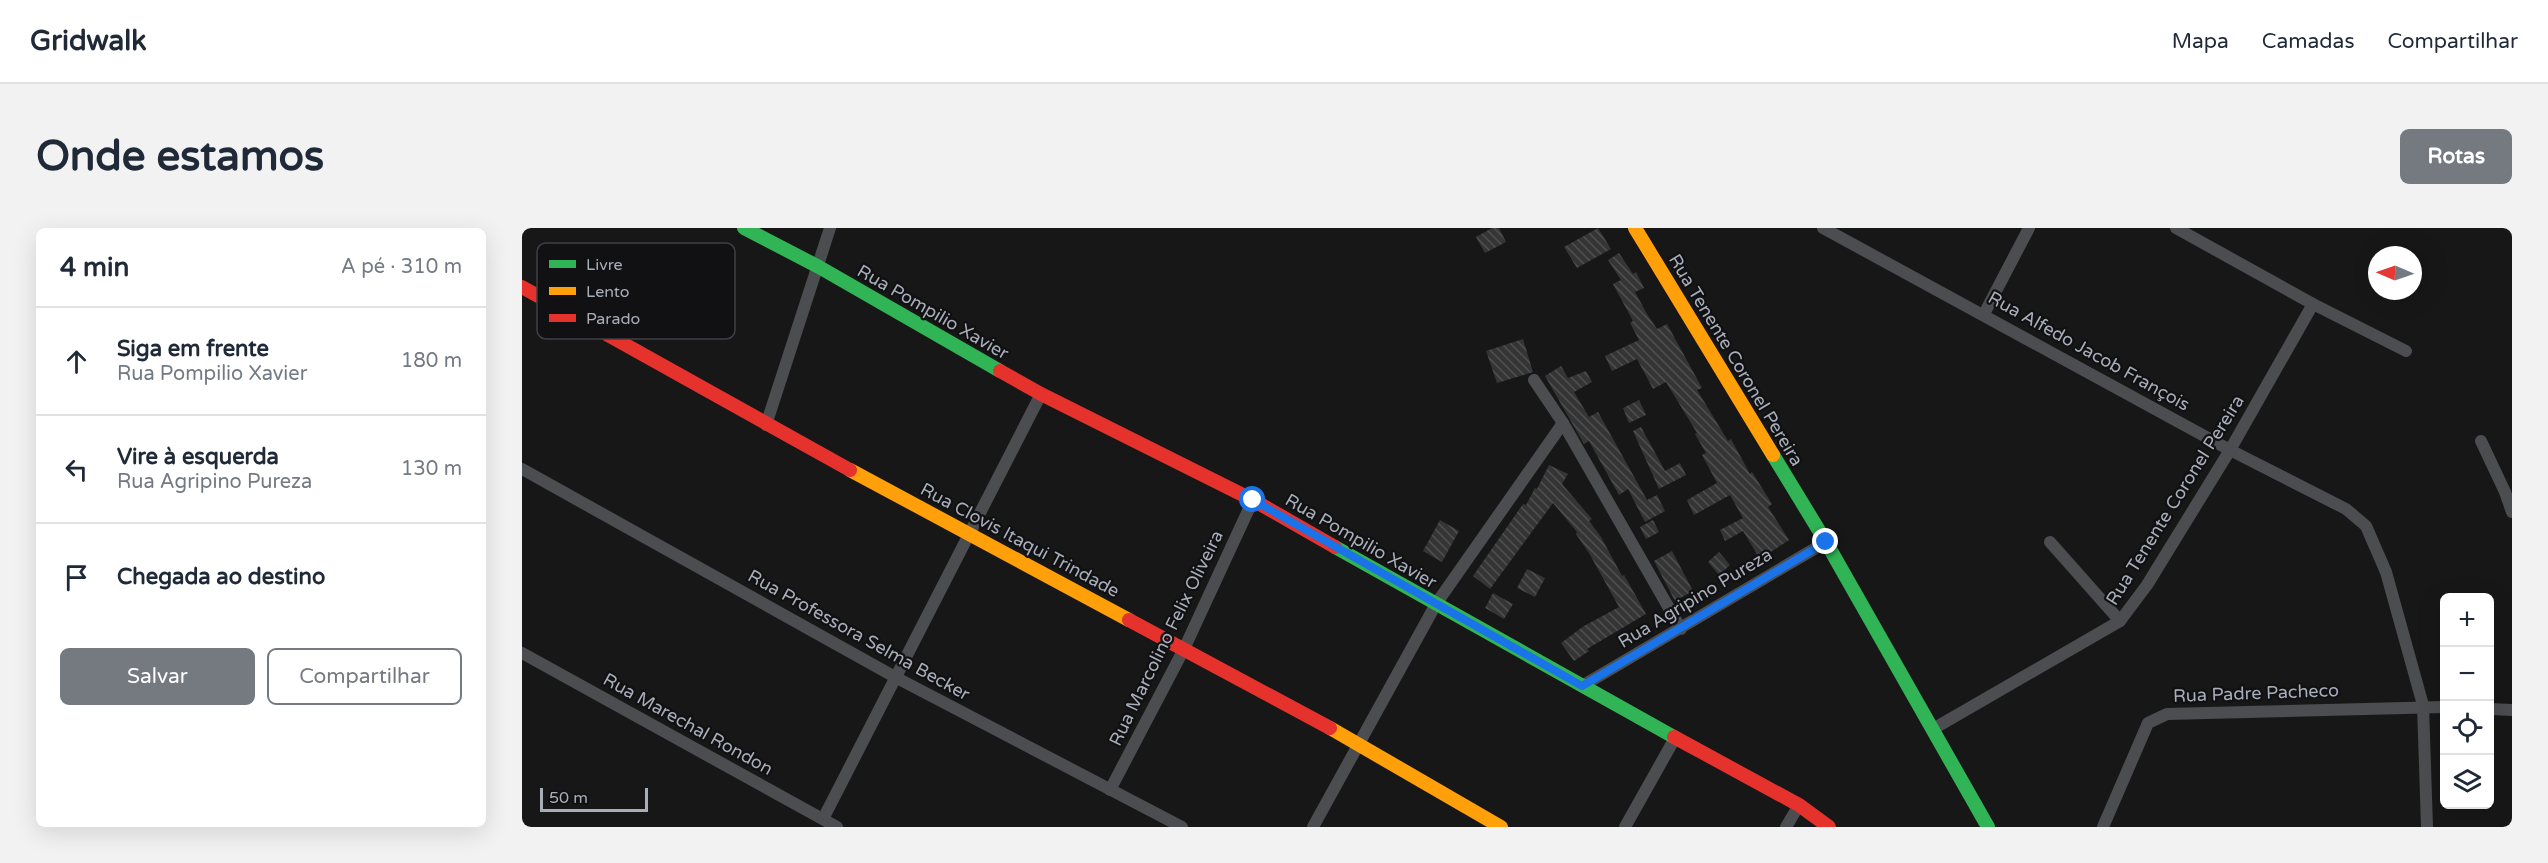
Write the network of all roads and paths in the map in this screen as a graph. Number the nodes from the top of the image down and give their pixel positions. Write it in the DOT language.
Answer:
graph roads {
  1 [pos="744,228"];
  2 [pos="842,228"];
  3 [pos="1635,228"];
  4 [pos="1824,228"];
  5 [pos="2029,228"];
  6 [pos="2176,228"];
  7 [pos="829,232"];
  8 [pos="819,267"];
  9 [pos="522,287"];
  10 [pos="537,295"];
  11 [pos="2313,304"];
  12 [pos="1984,314"];
  13 [pos="614,339"];
  14 [pos="2406,351"];
  15 [pos="1534,380"];
  16 [pos="1041,394"];
  17 [pos="1563,423"];
  18 [pos="766,425"];
  19 [pos="2481,441"];
  20 [pos="2230,450"];
  21 [pos="522,469"];
  22 [pos="1253,500"];
  23 [pos="2512,512"];
  24 [pos="970,533"];
  25 [pos="1826,542"];
  26 [pos="2050,542"];
  27 [pos="1436,604"];
  28 [pos="2120,621"];
  29 [pos="1681,628"];
  30 [pos="1184,649"];
  31 [pos="522,653"];
  32 [pos="895,677"];
  33 [pos="1582,686"];
  34 [pos="2423,705"];
  35 [pos="2440,707"];
  36 [pos="2494,709"];
  37 [pos="2512,710"];
  38 [pos="1933,729"];
  39 [pos="1675,738"];
  40 [pos="1360,744"];
  41 [pos="1110,790"];
  42 [pos="1799,805"];
  43 [pos="823,819"];
  44 [pos="837,827"];
  45 [pos="1182,827"];
  46 [pos="1313,827"];
  47 [pos="1501,827"];
  48 [pos="1624,827"];
  49 [pos="1786,827"];
  50 [pos="1829,827"];
  51 [pos="1988,827"];
  52 [pos="2103,827"];
  53 [pos="2427,827"];
  1 -- 8 [label="street, Rua Pompilio Xavier"];
  2 -- 7 [label="street"];
  3 -- 25 [label="street, Rua Tenente Coronel Pereira"];
  4 -- 12 [label="street, Rua Alfedo Jacob François"];
  5 -- 12 [label="street"];
  6 -- 11 [label="street"];
  7 -- 8 [label="street"];
  8 -- 16 [label="street, Rua Pompilio Xavier"];
  8 -- 18 [label="street"];
  9 -- 10 [label="street, Rua Clovis Itaqui Trindade"];
  11 -- 14 [label="street"];
  11 -- 20 [label="street, Rua Tenente Coronel Pereira"];
  12 -- 20 [label="street, Rua Alfedo Jacob François"];
  13 -- 18 [label="street, Rua Clovis Itaqui Trindade"];
  15 -- 17 [label="street"];
  16 -- 22 [label="street, Rua Pompilio Xavier"];
  16 -- 24 [label="street"];
  17 -- 27 [label="street"];
  17 -- 29 [label="street"];
  18 -- 24 [label="street, Rua Clovis Itaqui Trindade"];
  19 -- 23 [label="street"];
  20 -- 28 [label="street, Rua Tenente Coronel Pereira"];
  20 -- 34 [label="street, Rua Alfedo Jacob François"];
  21 -- 32 [label="street, Rua Professora Selma Becker"];
  22 -- 27 [label="street, Rua Pompilio Xavier"];
  22 -- 30 [label="street, Rua Marcolino Felix Oliveira"];
  24 -- 30 [label="street, Rua Clovis Itaqui Trindade"];
  24 -- 32 [label="street"];
  25 -- 29 [label="street, Rua Agripino Pureza"];
  25 -- 38 [label="street, Rua Tenente Coronel Pereira"];
  26 -- 28 [label="street"];
  27 -- 33 [label="street, Rua Pompilio Xavier"];
  27 -- 40 [label="street"];
  28 -- 38 [label="street, Rua Tenente Coronel Pereira"];
  29 -- 33 [label="street, Rua Agripino Pureza"];
  30 -- 40 [label="street, Rua Clovis Itaqui Trindade"];
  30 -- 41 [label="street, Rua Marcolino Felix Oliveira"];
  31 -- 43 [label="street, Rua Marechal Rondon"];
  32 -- 41 [label="street, Rua Professora Selma Becker"];
  32 -- 43 [label="street"];
  33 -- 39 [label="street, Rua Pompilio Xavier"];
  34 -- 35 [label="street, Rua Padre Pacheco"];
  34 -- 52 [label="street, Rua Padre Pacheco"];
  34 -- 53 [label="street"];
  36 -- 37 [label="street"];
  38 -- 51 [label="street, Rua Tenente Coronel Pereira"];
  39 -- 42 [label="street, Rua Pompilio Xavier"];
  39 -- 48 [label="street"];
  40 -- 46 [label="street"];
  40 -- 47 [label="street, Rua Clovis Itaqui Trindade"];
  41 -- 45 [label="street, Rua Professora Selma Becker"];
  42 -- 49 [label="street"];
  42 -- 50 [label="street, Rua Pompilio Xavier"];
  43 -- 44 [label="street, Rua Marechal Rondon"];
}
